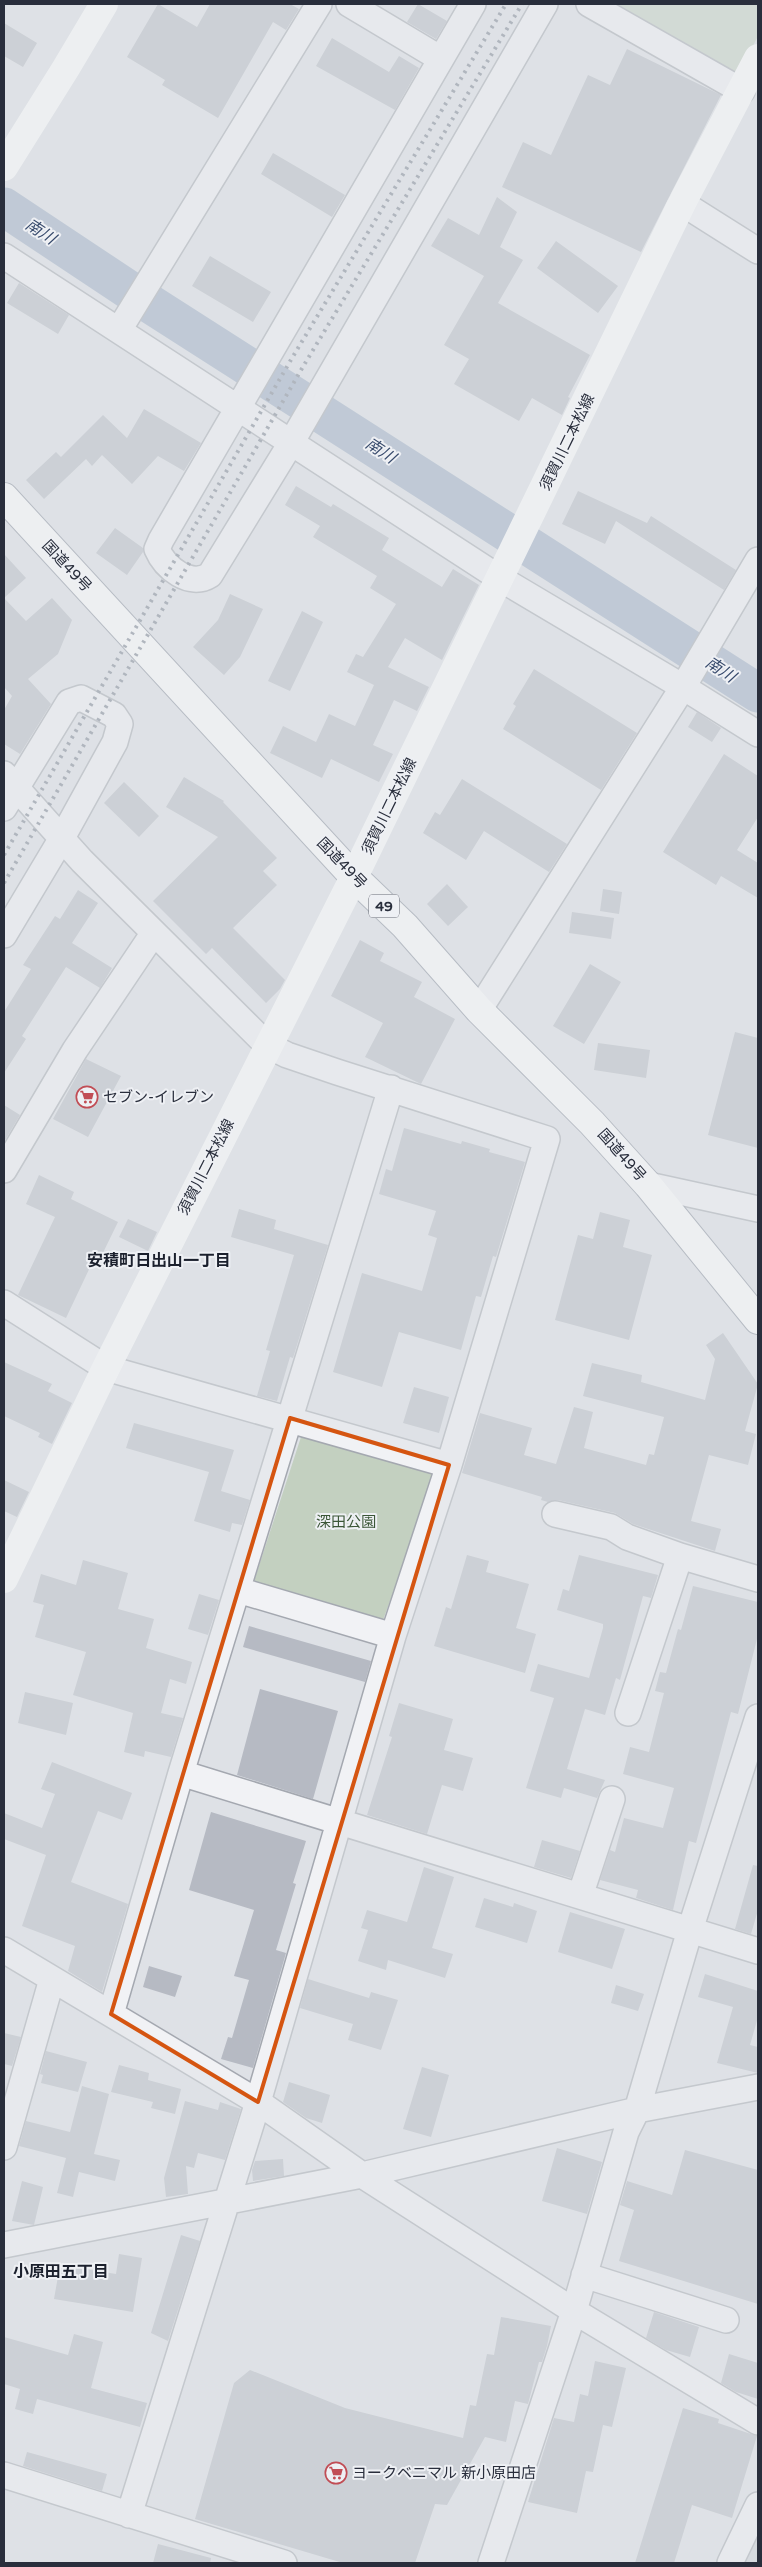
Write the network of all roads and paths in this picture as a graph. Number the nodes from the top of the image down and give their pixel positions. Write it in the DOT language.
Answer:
graph roads {
  1 [pos="104,4"];
  2 [pos="319,4"];
  3 [pos="348,4"];
  4 [pos="473,4"];
  5 [pos="545,4"];
  6 [pos="589,4"];
  7 [pos="758,58"];
  8 [pos="441,59"];
  9 [pos="742,91"];
  10 [pos="4,167"];
  11 [pos="682,203"];
  12 [pos="758,251"];
  13 [pos="4,256"];
  14 [pos="121,326"];
  15 [pos="240,403"];
  16 [pos="294,438"];
  17 [pos="4,497"];
  18 [pos="758,560"];
  19 [pos="503,573"];
  20 [pos="686,682"];
  21 [pos="758,734"];
  22 [pos="10,780"];
  23 [pos="4,808"];
  24 [pos="62,838"];
  25 [pos="354,877"];
  26 [pos="154,934"];
  27 [pos="4,935"];
  28 [pos="478,1010"];
  29 [pos="267,1045"];
  30 [pos="391,1088"];
  31 [pos="4,1170"];
  32 [pos="648,1185"];
  33 [pos="758,1209"];
  34 [pos="4,1303"];
  35 [pos="758,1320"];
  36 [pos="106,1368"];
  37 [pos="290,1418"];
  38 [pos="449,1466"];
  39 [pos="555,1514"];
  40 [pos="680,1556"];
  41 [pos="758,1579"];
  42 [pos="4,1580"];
  43 [pos="238,1590"];
  44 [pos="393,1636"];
  45 [pos="628,1713"];
  46 [pos="758,1717"];
  47 [pos="182,1773"];
  48 [pos="612,1800"];
  49 [pos="338,1821"];
  50 [pos="580,1896"];
  51 [pos="690,1930"];
  52 [pos="4,1950"];
  53 [pos="758,1951"];
  54 [pos="52,1980"];
  55 [pos="111,2014"];
  56 [pos="758,2087"];
  57 [pos="258,2102"];
  58 [pos="637,2110"];
  59 [pos="4,2147"];
  60 [pos="362,2175"];
  61 [pos="225,2202"];
  62 [pos="4,2244"];
  63 [pos="584,2275"];
  64 [pos="574,2311"];
  65 [pos="726,2320"];
  66 [pos="758,2422"];
  67 [pos="4,2475"];
  68 [pos="758,2505"];
  69 [pos="129,2515"];
  70 [pos="284,2563"];
  71 [pos="491,2563"];
  72 [pos="730,2563"];
  1 -- 10 [label="main road"];
  2 -- 14 [label="street"];
  3 -- 8 [label="street"];
  4 -- 8 [label="street"];
  5 -- 16 [label="street"];
  6 -- 9 [label="street"];
  7 -- 9 [label="main road, 須賀川二本松線"];
  8 -- 15 [label="street"];
  9 -- 11 [label="main road, 須賀川二本松線"];
  11 -- 12 [label="street"];
  11 -- 19 [label="main road, 須賀川二本松線"];
  13 -- 14 [label="street"];
  14 -- 15 [label="street"];
  15 -- 16 [label="street"];
  15 -- 16 [label="street"];
  16 -- 19 [label="street"];
  17 -- 25 [label="main road, 国道49号 / 49"];
  18 -- 20 [label="street"];
  19 -- 20 [label="street"];
  19 -- 25 [label="main road, 須賀川二本松線"];
  20 -- 21 [label="street"];
  20 -- 28 [label="street"];
  22 -- 23 [label="street"];
  22 -- 24 [label="street"];
  22 -- 24 [label="street"];
  24 -- 26 [label="street"];
  24 -- 27 [label="street"];
  25 -- 28 [label="main road, 国道49号 / 49"];
  25 -- 29 [label="main road, 須賀川二本松線"];
  26 -- 29 [label="street"];
  26 -- 31 [label="street"];
  28 -- 32 [label="main road, 国道49号 / 49"];
  29 -- 30 [label="street"];
  29 -- 36 [label="main road, 須賀川二本松線"];
  30 -- 37 [label="street"];
  30 -- 38 [label="street"];
  32 -- 33 [label="street"];
  32 -- 35 [label="main road, 国道49号 / 49"];
  34 -- 36 [label="street"];
  36 -- 37 [label="street"];
  36 -- 42 [label="main road, 須賀川二本松線"];
  37 -- 38 [label="street"];
  37 -- 43 [label="street"];
  38 -- 44 [label="street"];
  39 -- 40 [label="street"];
  40 -- 41 [label="street"];
  40 -- 45 [label="street"];
  43 -- 44 [label="street"];
  43 -- 47 [label="street"];
  44 -- 49 [label="street"];
  46 -- 51 [label="street"];
  47 -- 49 [label="street"];
  47 -- 55 [label="street"];
  48 -- 50 [label="street"];
  49 -- 50 [label="street"];
  49 -- 57 [label="street"];
  50 -- 51 [label="street"];
  51 -- 53 [label="street"];
  51 -- 58 [label="street"];
  52 -- 54 [label="street"];
  54 -- 55 [label="street"];
  54 -- 59 [label="street"];
  55 -- 57 [label="street"];
  56 -- 58 [label="street"];
  57 -- 60 [label="street"];
  57 -- 61 [label="street"];
  58 -- 60 [label="street"];
  58 -- 63 [label="street"];
  60 -- 61 [label="street"];
  60 -- 64 [label="street"];
  61 -- 62 [label="street"];
  61 -- 69 [label="street"];
  63 -- 64 [label="street"];
  63 -- 65 [label="street"];
  64 -- 66 [label="street"];
  64 -- 71 [label="street"];
  67 -- 69 [label="street"];
  68 -- 72 [label="street"];
  69 -- 70 [label="street"];
}
